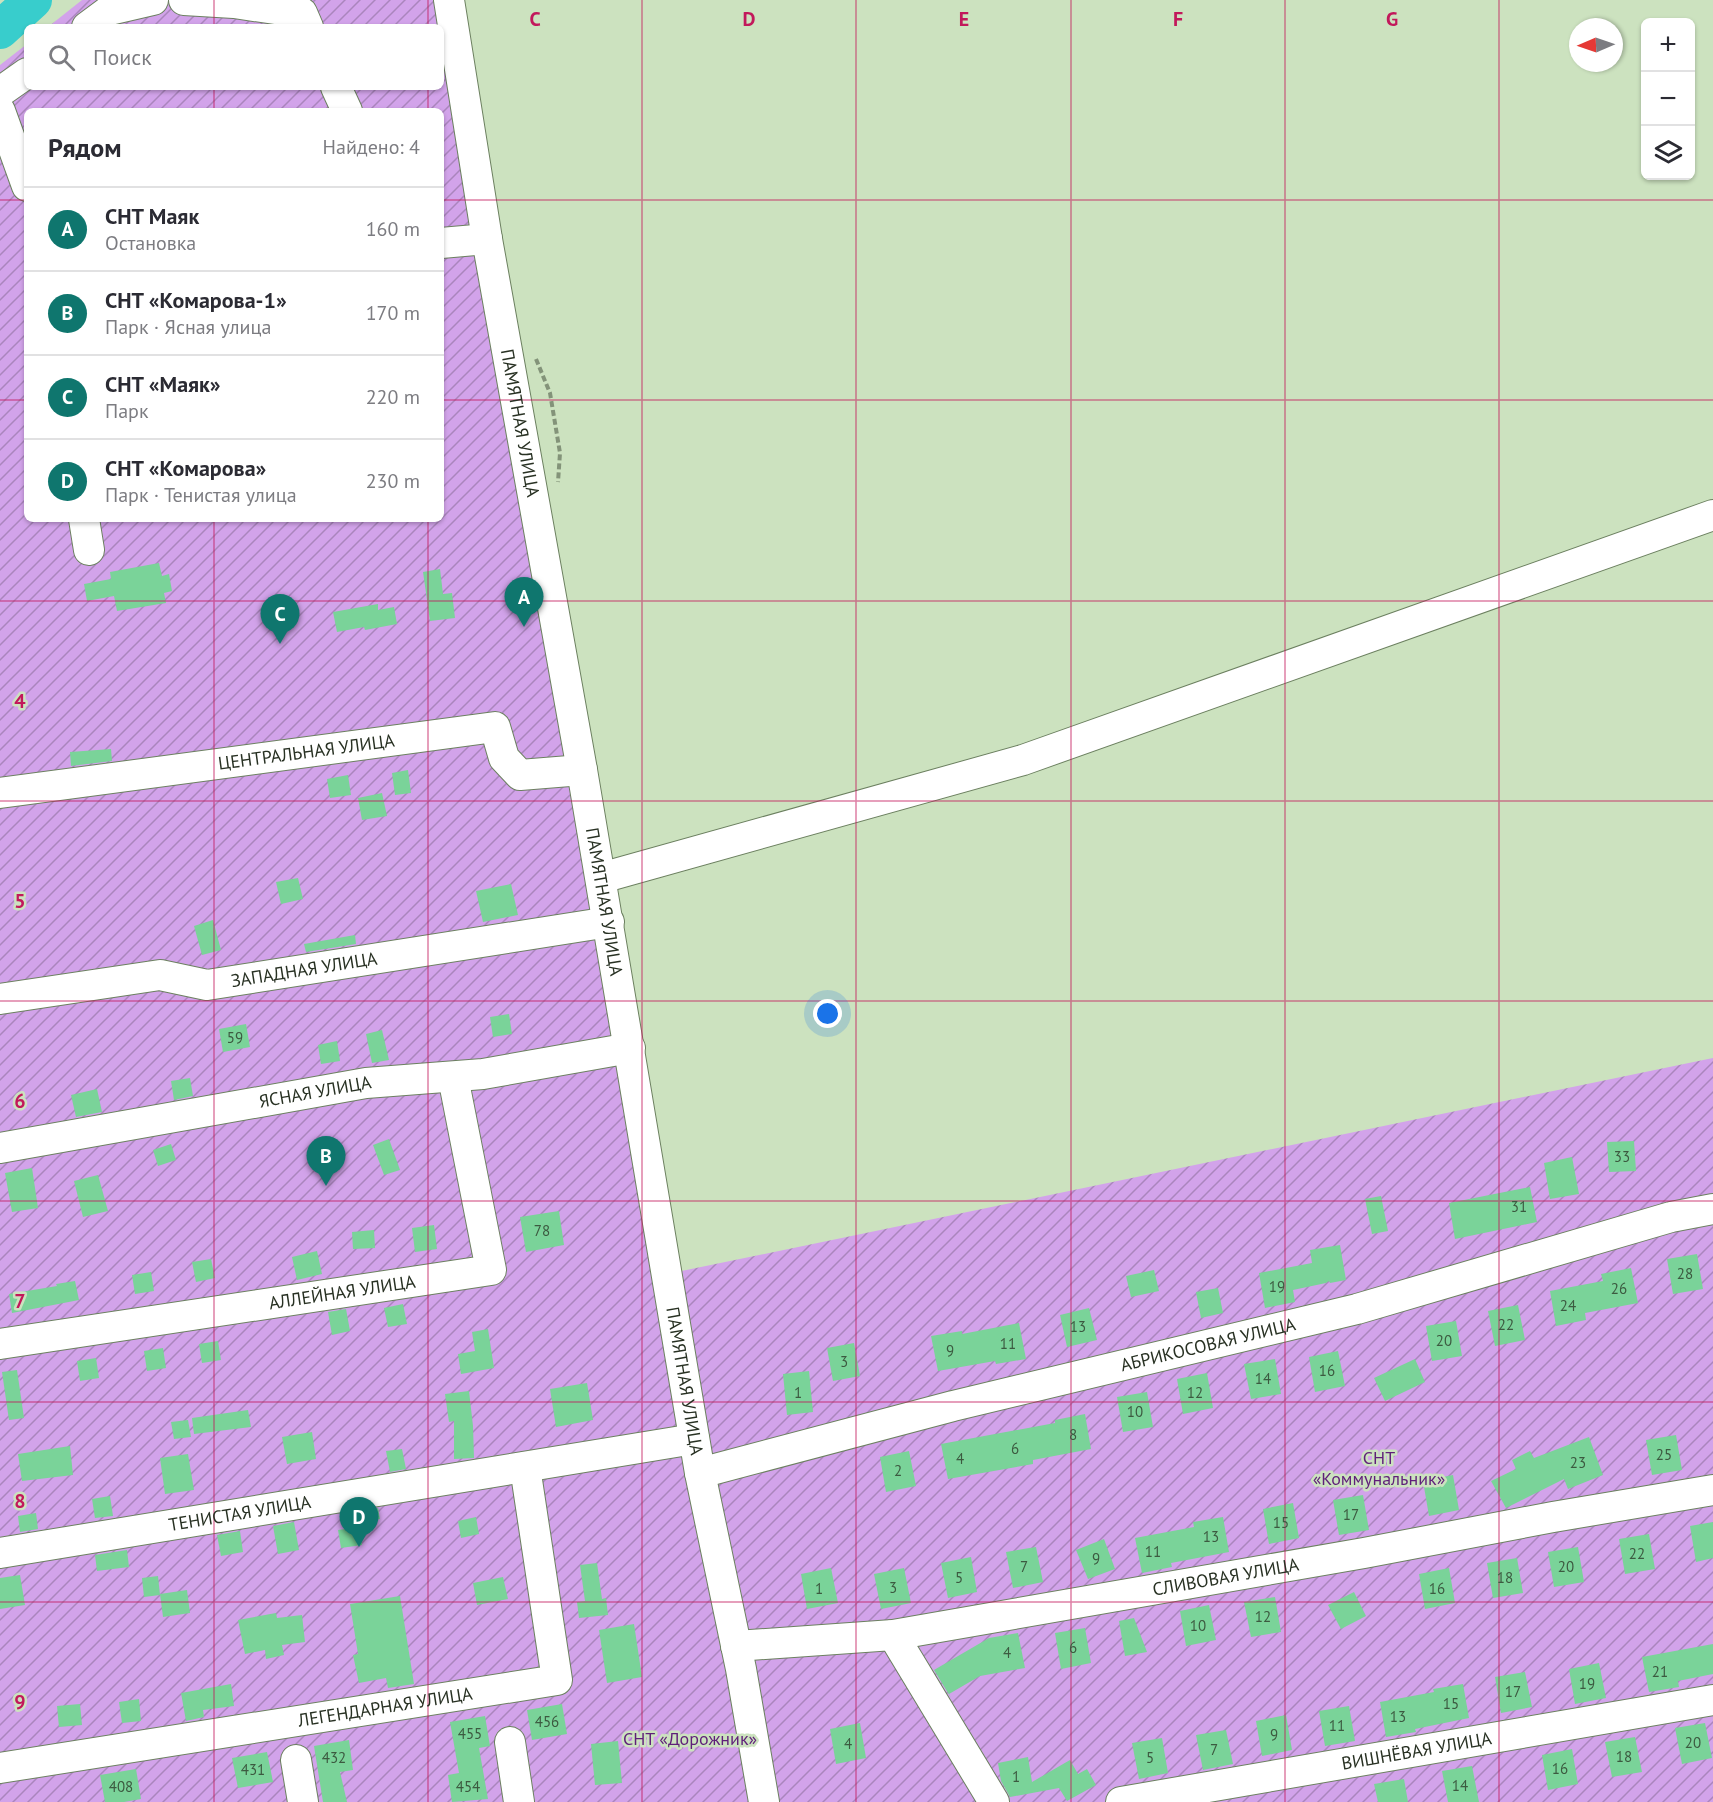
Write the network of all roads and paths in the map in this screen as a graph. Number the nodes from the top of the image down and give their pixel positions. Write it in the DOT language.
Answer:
graph roads {
  1 [pos="153,0"];
  2 [pos="184,0"];
  3 [pos="449,0"];
  4 [pos="91,24"];
  5 [pos="307,24"];
  6 [pos="24,74"];
  7 [pos="337,90"];
  8 [pos="0,92"];
  9 [pos="346,108"];
  10 [pos="0,111"];
  11 [pos="24,178"];
  12 [pos="487,239"];
  13 [pos="444,243"];
  14 [pos="1713,514"];
  15 [pos="84,522"];
  16 [pos="88,550"];
  17 [pos="582,770"];
  18 [pos="0,793"];
  19 [pos="601,878"];
  20 [pos="609,922"];
  21 [pos="0,999"];
  22 [pos="630,1048"];
  23 [pos="453,1077"];
  24 [pos="0,1148"];
  25 [pos="1713,1209"];
  26 [pos="0,1344"];
  27 [pos="694,1439"];
  28 [pos="525,1467"];
  29 [pos="700,1473"];
  30 [pos="1713,1490"];
  31 [pos="0,1553"];
  32 [pos="893,1635"];
  33 [pos="736,1646"];
  34 [pos="1713,1700"];
  35 [pos="510,1742"];
  36 [pos="296,1760"];
  37 [pos="0,1767"];
  38 [pos="303,1802"];
  39 [pos="519,1802"];
  40 [pos="764,1802"];
  41 [pos="994,1802"];
  42 [pos="1121,1802"];
  1 -- 4 [label="street"];
  2 -- 5 [label="street"];
  3 -- 12 [label="street, ПАМЯТНАЯ УЛИЦА"];
  6 -- 8 [label="street"];
  7 -- 9 [label="street"];
  10 -- 11 [label="street"];
  12 -- 13 [label="street"];
  12 -- 17 [label="street, ПАМЯТНАЯ УЛИЦА"];
  14 -- 19 [label="street"];
  15 -- 16 [label="street"];
  17 -- 18 [label="street, ЦЕНТРАЛЬНАЯ УЛИЦА"];
  17 -- 19 [label="street, ПАМЯТНАЯ УЛИЦА"];
  19 -- 20 [label="street, ПАМЯТНАЯ УЛИЦА"];
  20 -- 21 [label="street, ЗАПАДНАЯ УЛИЦА"];
  20 -- 22 [label="street, ПАМЯТНАЯ УЛИЦА"];
  22 -- 23 [label="street, ЯСНАЯ УЛИЦА"];
  22 -- 27 [label="street, ПАМЯТНАЯ УЛИЦА"];
  23 -- 24 [label="street, ЯСНАЯ УЛИЦА"];
  23 -- 26 [label="street, АЛЛЕЙНАЯ УЛИЦА"];
  25 -- 29 [label="street, АБРИКОСОВАЯ УЛИЦА"];
  27 -- 28 [label="street, ТЕНИСТАЯ УЛИЦА"];
  27 -- 29 [label="street, ПАМЯТНАЯ УЛИЦА"];
  28 -- 31 [label="street, ТЕНИСТАЯ УЛИЦА"];
  28 -- 37 [label="street, ЛЕГЕНДАРНАЯ УЛИЦА"];
  29 -- 33 [label="street, ПАМЯТНАЯ УЛИЦА"];
  30 -- 32 [label="street, СЛИВОВАЯ УЛИЦА"];
  32 -- 33 [label="street, СЛИВОВАЯ УЛИЦА"];
  32 -- 41 [label="street"];
  33 -- 40 [label="street, ПАМЯТНАЯ УЛИЦА"];
  34 -- 42 [label="street, ВИШНЁВАЯ УЛИЦА"];
  35 -- 39 [label="street"];
  36 -- 38 [label="street"];
}
